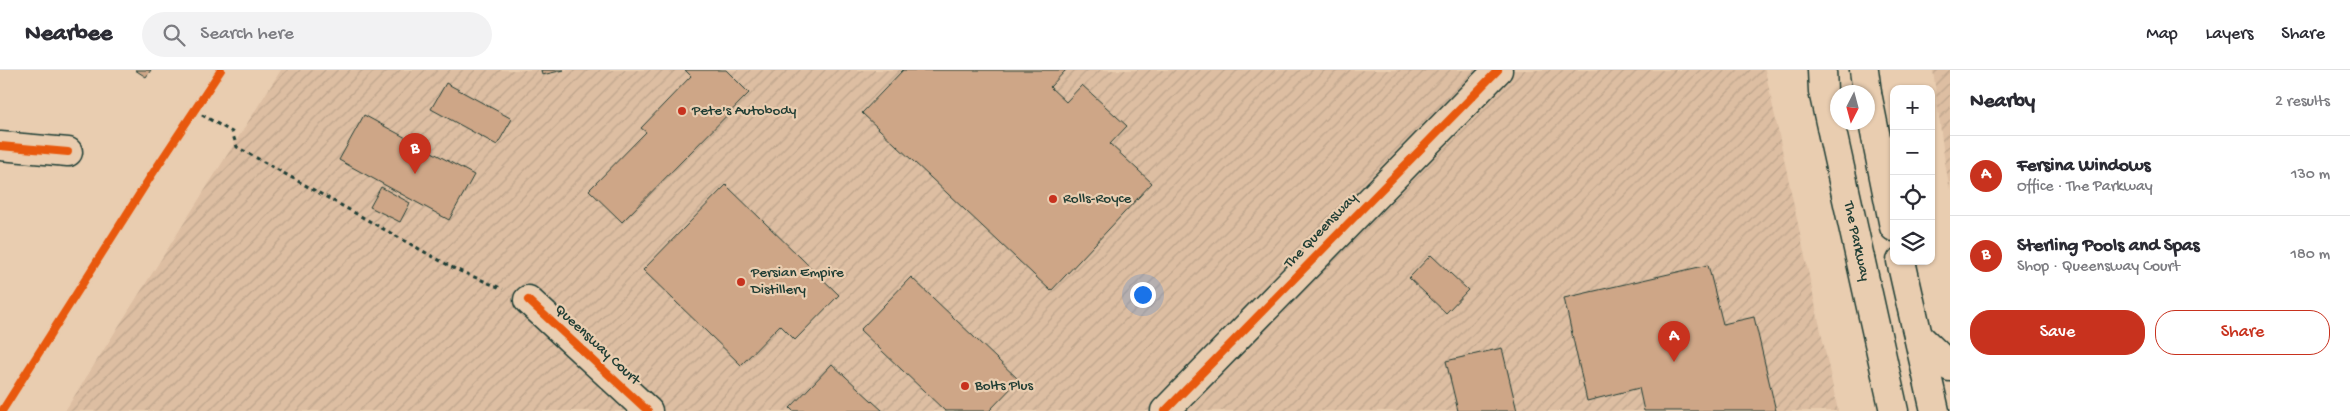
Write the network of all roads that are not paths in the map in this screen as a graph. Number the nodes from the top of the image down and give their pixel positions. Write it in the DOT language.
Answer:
graph roads {
  1 [pos="1498,70"];
  2 [pos="1864,70"];
  3 [pos="1820,77"];
  4 [pos="1866,85"];
  5 [pos="1874,130"];
  6 [pos="0,146"];
  7 [pos="68,152"];
  8 [pos="1893,220"];
  9 [pos="1902,265"];
  10 [pos="528,300"];
  11 [pos="1918,336"];
  12 [pos="1950,367"];
  13 [pos="648,411"];
  14 [pos="1165,411"];
  15 [pos="1894,411"];
  16 [pos="1935,411"];
  1 -- 14 [label="street, The Queensway"];
  2 -- 4 [label="street"];
  3 -- 15 [label="street, The Parkway"];
  5 -- 8 [label="street"];
  6 -- 7 [label="street"];
  9 -- 11 [label="street"];
  10 -- 13 [label="street, Queensway Court"];
  11 -- 12 [label="street"];
  11 -- 16 [label="street"];
}
